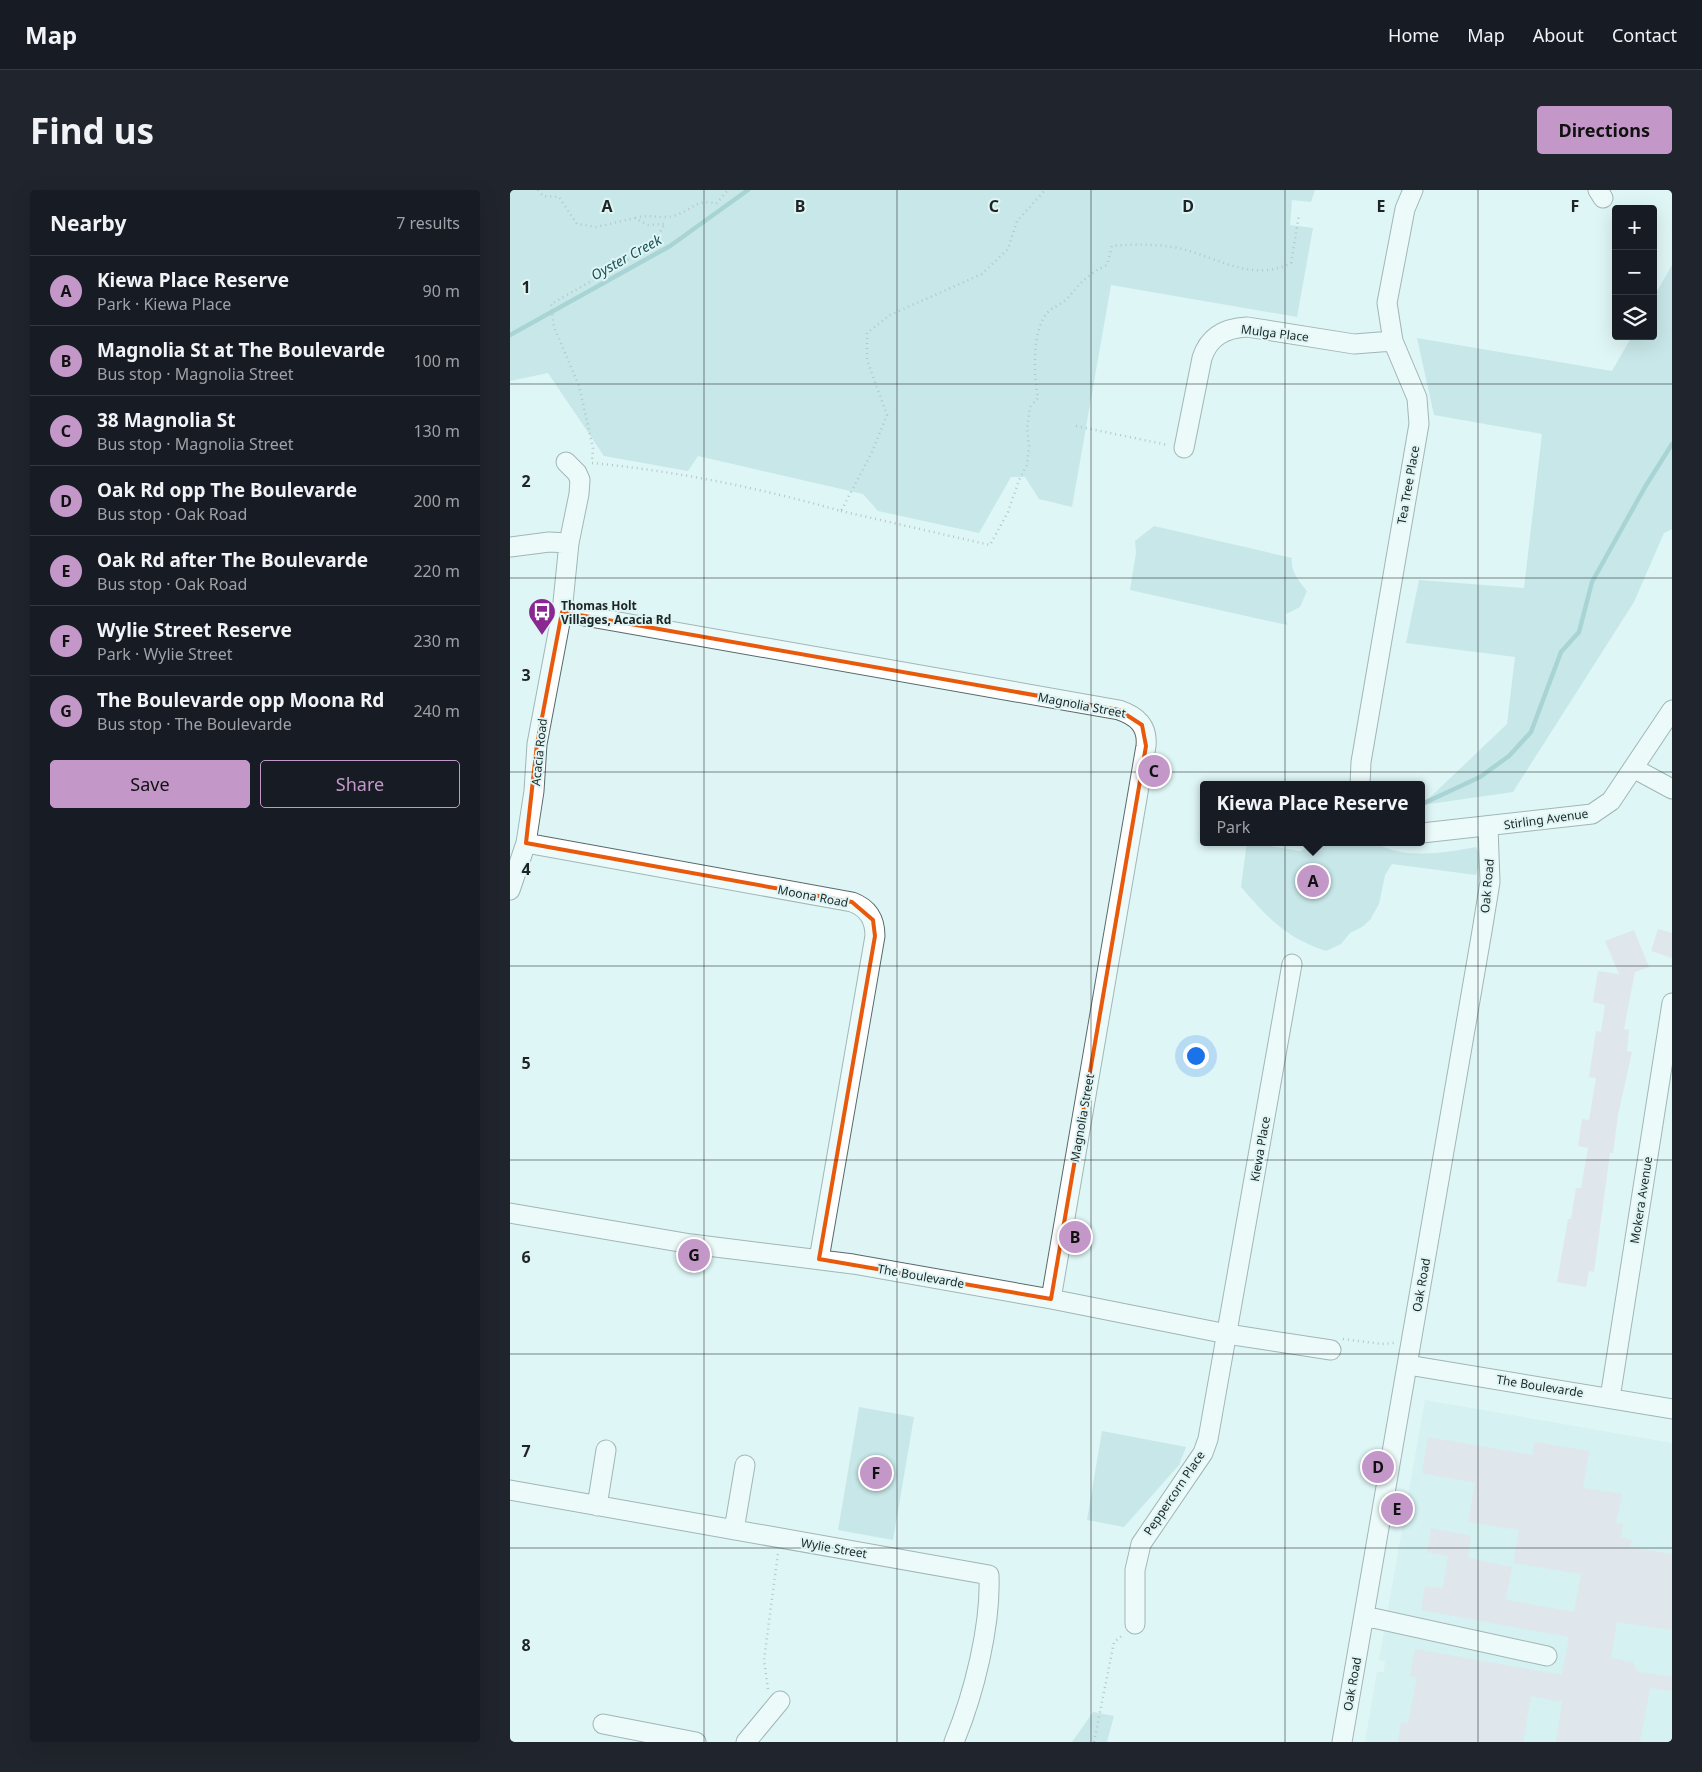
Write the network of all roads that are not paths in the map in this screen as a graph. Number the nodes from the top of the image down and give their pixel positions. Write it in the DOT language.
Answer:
graph roads {
  1 [pos="1413,190"];
  2 [pos="1394,341"];
  3 [pos="1184,448"];
  4 [pos="566,462"];
  5 [pos="569,543"];
  6 [pos="510,548"];
  7 [pos="562,612"];
  8 [pos="1672,710"];
  9 [pos="1633,768"];
  10 [pos="1360,781"];
  11 [pos="1672,789"];
  12 [pos="1488,827"];
  13 [pos="1425,832"];
  14 [pos="526,844"];
  15 [pos="510,890"];
  16 [pos="1292,964"];
  17 [pos="1672,1003"];
  18 [pos="510,1213"];
  19 [pos="819,1259"];
  20 [pos="1051,1299"];
  21 [pos="1227,1334"];
  22 [pos="1331,1350"];
  23 [pos="1408,1365"];
  24 [pos="1610,1398"];
  25 [pos="1672,1409"];
  26 [pos="606,1450"];
  27 [pos="745,1465"];
  28 [pos="510,1490"];
  29 [pos="597,1506"];
  30 [pos="734,1530"];
  31 [pos="1364,1616"];
  32 [pos="1135,1624"];
  33 [pos="1548,1656"];
  34 [pos="776,1706"];
  35 [pos="603,1724"];
  36 [pos="696,1742"];
  37 [pos="746,1742"];
  38 [pos="954,1742"];
  39 [pos="1342,1742"];
  1 -- 2 [label="street, Tea Tree Place"];
  2 -- 3 [label="street, Mulga Place"];
  2 -- 10 [label="street, Tea Tree Place"];
  4 -- 5 [label="street, Acacia Road"];
  5 -- 6 [label="street"];
  5 -- 7 [label="street, Acacia Road"];
  7 -- 14 [label="street, Acacia Road"];
  7 -- 20 [label="street, Magnolia Street"];
  8 -- 9 [label="street, Stirling Avenue"];
  9 -- 11 [label="street"];
  9 -- 12 [label="street, Stirling Avenue"];
  12 -- 13 [label="street"];
  12 -- 23 [label="street, Oak Road"];
  14 -- 15 [label="street, Acacia Road"];
  14 -- 19 [label="street, Moona Road"];
  16 -- 21 [label="street, Kiewa Place"];
  17 -- 24 [label="street, Mokera Avenue"];
  18 -- 19 [label="street, The Boulevarde"];
  19 -- 20 [label="street, The Boulevarde"];
  20 -- 21 [label="street, The Boulevarde"];
  21 -- 22 [label="street, The Boulevarde"];
  21 -- 32 [label="street, Peppercorn Place"];
  23 -- 24 [label="street, The Boulevarde"];
  23 -- 31 [label="street, Oak Road"];
  24 -- 25 [label="street, The Boulevarde"];
  26 -- 29 [label="street"];
  27 -- 30 [label="street"];
  28 -- 29 [label="street, Wylie Street"];
  29 -- 30 [label="street, Wylie Street"];
  30 -- 38 [label="street, Wylie Street"];
  31 -- 33 [label="street"];
  31 -- 39 [label="street, Oak Road"];
  34 -- 37 [label="street"];
  35 -- 36 [label="street"];
}
